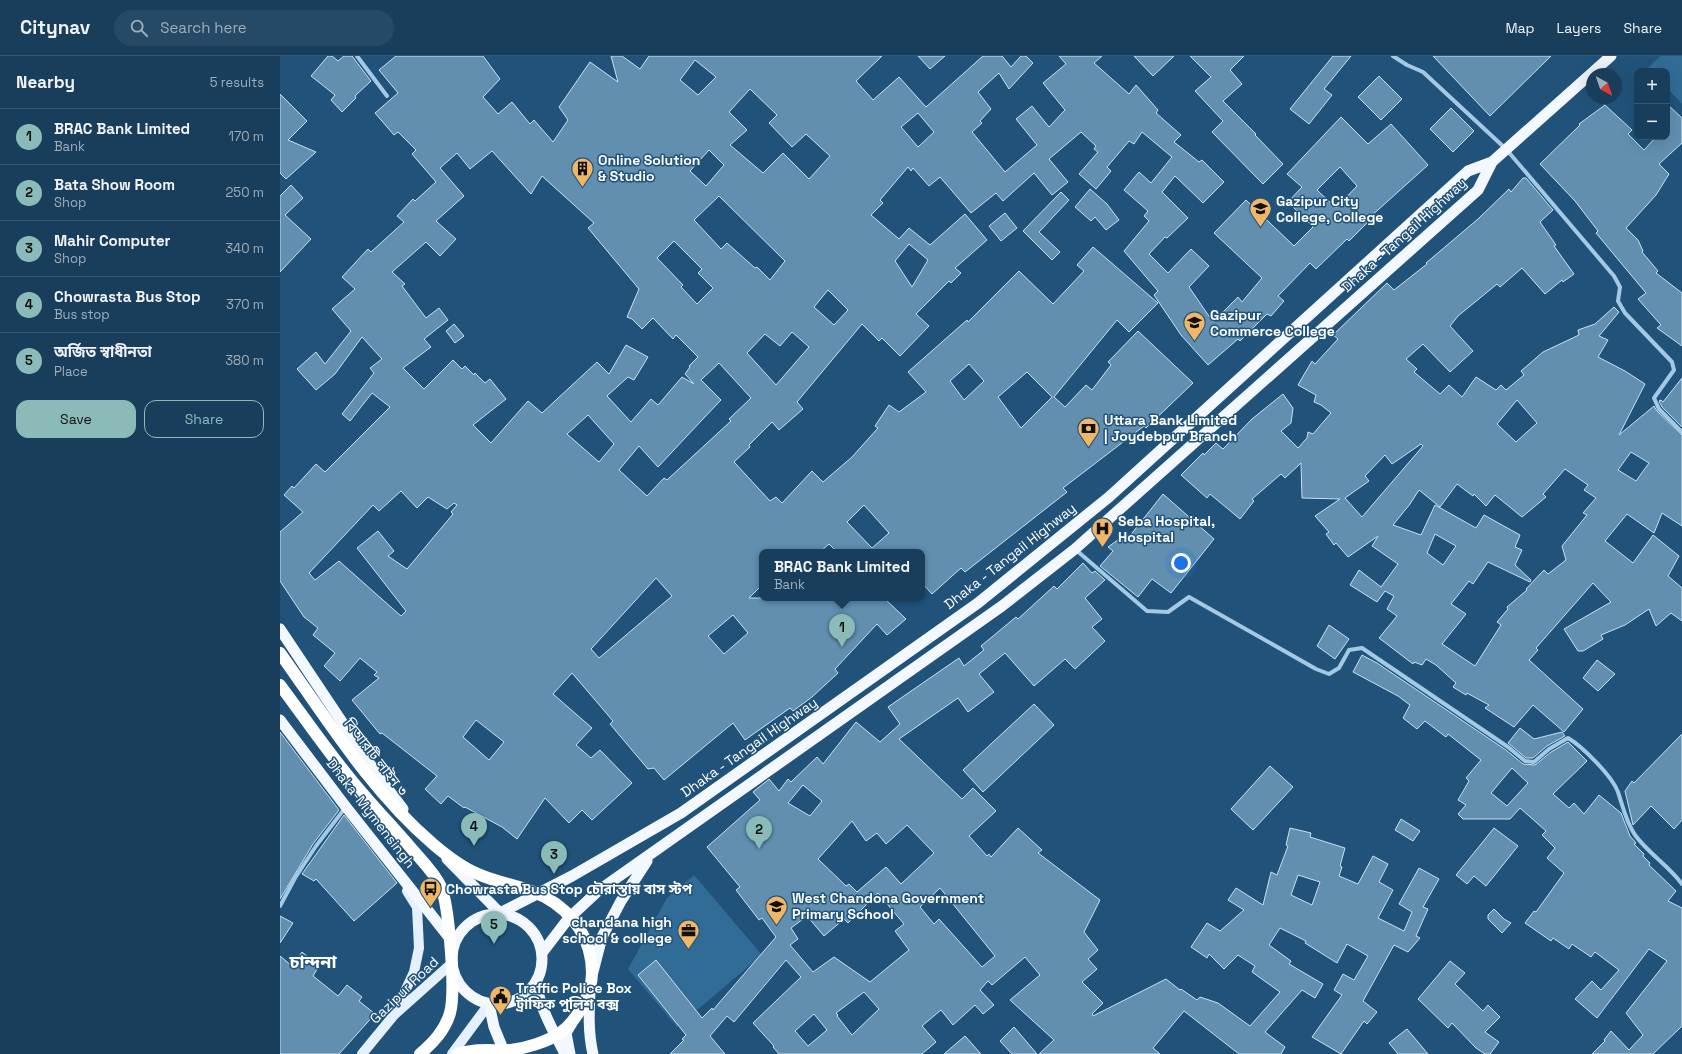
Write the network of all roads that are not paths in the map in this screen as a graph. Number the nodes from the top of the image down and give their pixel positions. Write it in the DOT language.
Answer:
graph roads {
  1 [pos="358,56"];
  2 [pos="1393,56"];
  3 [pos="1611,56"];
  4 [pos="387,96"];
  5 [pos="1506,149"];
  6 [pos="1492,162"];
  7 [pos="1682,432"];
  8 [pos="1075,549"];
  9 [pos="280,629"];
  10 [pos="280,653"];
  11 [pos="280,685"];
  12 [pos="280,720"];
  13 [pos="346,808"];
  14 [pos="651,855"];
  15 [pos="391,864"];
  16 [pos="1682,884"];
  17 [pos="280,906"];
  18 [pos="500,913"];
  19 [pos="454,943"];
  20 [pos="542,953"];
  21 [pos="451,964"];
  22 [pos="537,980"];
  23 [pos="488,1004"];
  24 [pos="579,1013"];
  25 [pos="394,1015"];
  26 [pos="362,1054"];
  27 [pos="420,1054"];
  28 [pos="452,1054"];
  29 [pos="457,1054"];
  30 [pos="505,1054"];
  31 [pos="564,1054"];
  32 [pos="570,1054"];
  33 [pos="593,1054"];
  1 -- 4 [label="street"];
  2 -- 5 [label="street"];
  3 -- 5 [label="highway, Dhaka - Tangail Highway"];
  5 -- 6 [label="highway, Dhaka - Tangail Highway"];
  5 -- 7 [label="street"];
  6 -- 8 [label="highway, Dhaka - Tangail Highway"];
  6 -- 18 [label="highway, Dhaka - Tangail Highway"];
  8 -- 14 [label="highway, Dhaka - Tangail Highway"];
  8 -- 16 [label="street"];
  9 -- 18 [label="highway, Dhaka-Mymensingh"];
  10 -- 24 [label="highway, বিআরটি লাইন ৩, bridge"];
  11 -- 27 [label="highway, bridge"];
  12 -- 13 [label="highway, Dhaka-Mymensingh"];
  13 -- 15 [label="highway, Dhaka-Mymensingh"];
  13 -- 17 [label="street"];
  14 -- 20 [label="highway, Dhaka - Tangail Highway"];
  14 -- 33 [label="highway"];
  15 -- 19 [label="highway, Dhaka-Mymensingh"];
  15 -- 25 [label="main road"];
  18 -- 19 [label="highway, Dhaka-Mymensingh"];
  18 -- 20 [label="highway, Dhaka-Mymensingh"];
  19 -- 21 [label="highway, Dhaka-Mymensingh"];
  20 -- 22 [label="highway, Dhaka-Mymensingh"];
  21 -- 23 [label="highway, Dhaka-Mymensingh"];
  21 -- 25 [label="main road, Gazipur Road"];
  22 -- 23 [label="highway, Dhaka-Mymensingh"];
  22 -- 31 [label="highway"];
  23 -- 28 [label="main road"];
  23 -- 30 [label="highway"];
  24 -- 29 [label="highway, বিআরটি লাইন ৩, bridge"];
  24 -- 32 [label="highway, bridge"];
  25 -- 26 [label="main road, Gazipur Road"];
}
